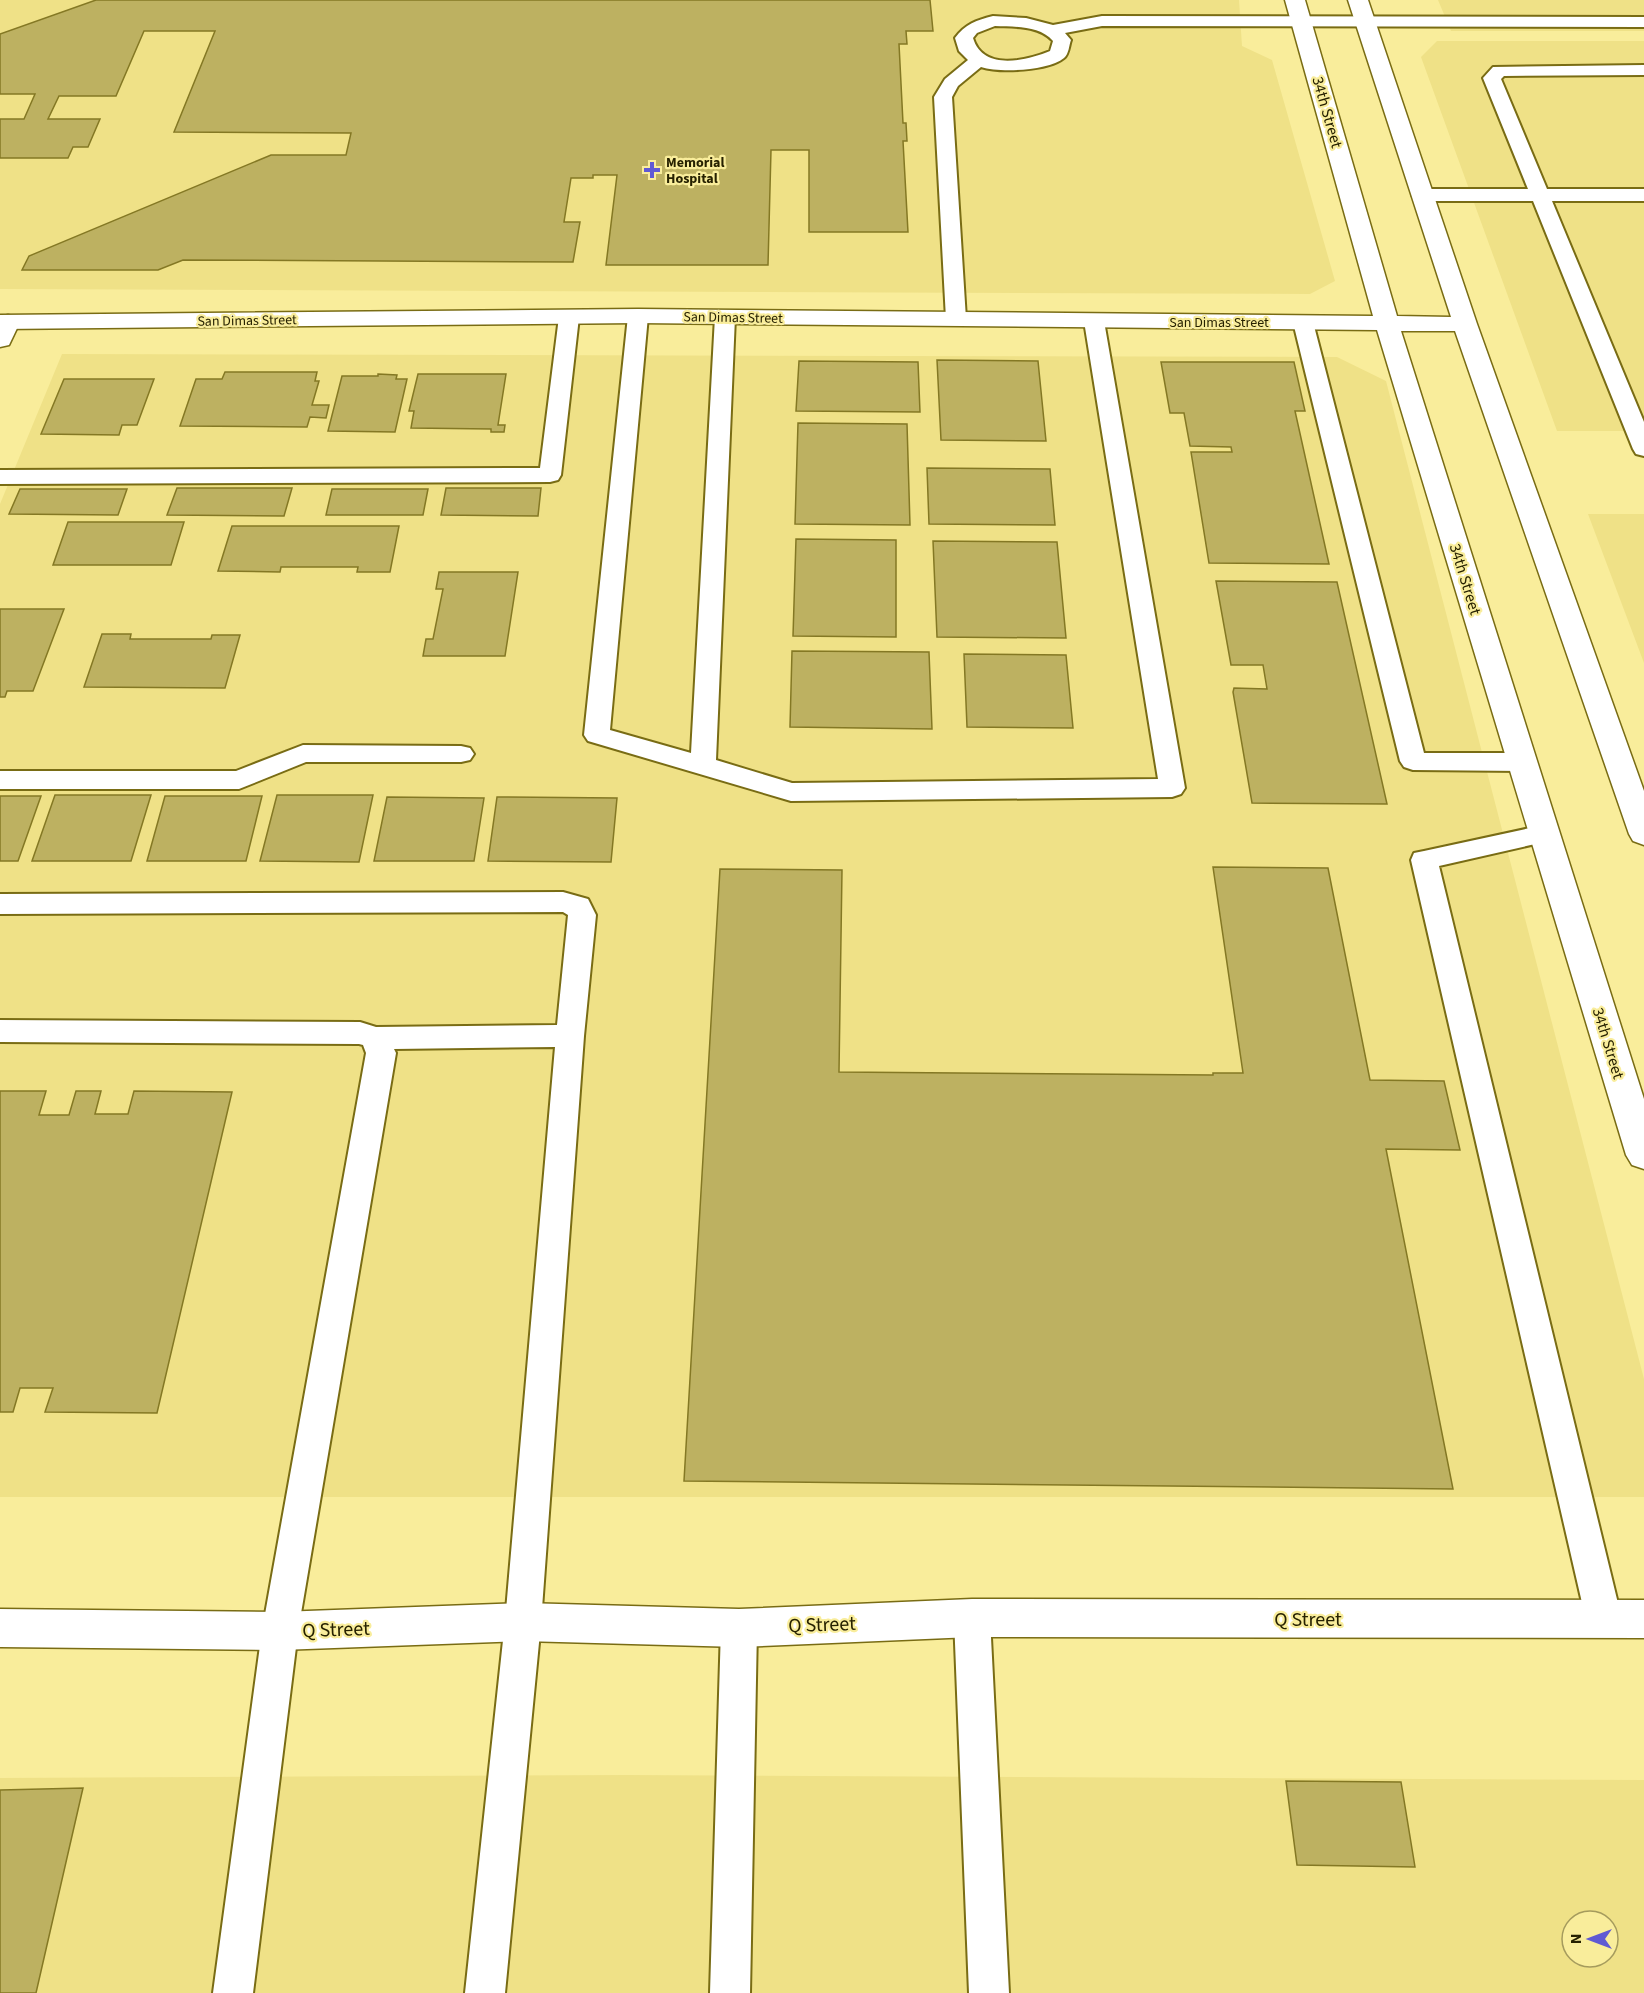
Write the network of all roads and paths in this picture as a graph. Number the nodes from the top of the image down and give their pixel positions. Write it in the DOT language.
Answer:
graph roads {
  1 [pos="1099,0"];
  2 [pos="1135,0"];
  3 [pos="1298,10"];
  4 [pos="1361,10"];
  5 [pos="1102,21"];
  6 [pos="1138,21"];
  7 [pos="1644,22"];
  8 [pos="1053,30"];
  9 [pos="978,61"];
  10 [pos="1644,70"];
  11 [pos="1422,195"];
  12 [pos="1538,195"];
  13 [pos="1644,195"];
  14 [pos="569,316"];
  15 [pos="638,316"];
  16 [pos="725,317"];
  17 [pos="956,319"];
  18 [pos="1094,321"];
  19 [pos="1303,322"];
  20 [pos="1387,324"];
  21 [pos="1465,324"];
  22 [pos="3,328"];
  23 [pos="1644,449"];
  24 [pos="0,477"];
  25 [pos="461,754"];
  26 [pos="1522,762"];
  27 [pos="703,765"];
  28 [pos="0,780"];
  29 [pos="1545,834"];
  30 [pos="1644,834"];
  31 [pos="0,904"];
  32 [pos="0,1031"];
  33 [pos="570,1036"];
  34 [pos="375,1038"];
  35 [pos="1644,1155"];
  36 [pos="972,1618"];
  37 [pos="1644,1619"];
  38 [pos="1604,1620"];
  39 [pos="523,1622"];
  40 [pos="0,1628"];
  41 [pos="739,1628"];
  42 [pos="280,1631"];
  43 [pos="233,1993"];
  44 [pos="486,1993"];
  45 [pos="730,1993"];
  46 [pos="990,1993"];
  1 -- 5 [label="lane"];
  2 -- 6 [label="lane"];
  3 -- 4 [label="lane"];
  3 -- 6 [label="lane"];
  3 -- 20 [label="street, 34th Street"];
  4 -- 7 [label="lane"];
  4 -- 11 [label="street"];
  5 -- 6 [label="lane"];
  5 -- 8 [label="lane"];
  8 -- 9 [label="lane"];
  8 -- 9 [label="lane"];
  9 -- 17 [label="lane"];
  10 -- 12 [label="lane"];
  11 -- 12 [label="lane"];
  11 -- 21 [label="street"];
  12 -- 13 [label="lane"];
  12 -- 23 [label="lane"];
  14 -- 15 [label="street, San Dimas Street"];
  14 -- 22 [label="street, San Dimas Street"];
  14 -- 24 [label="lane"];
  15 -- 16 [label="street, San Dimas Street"];
  15 -- 27 [label="lane"];
  16 -- 17 [label="street, San Dimas Street"];
  16 -- 27 [label="lane"];
  17 -- 18 [label="street, San Dimas Street"];
  18 -- 19 [label="street, San Dimas Street"];
  18 -- 27 [label="lane"];
  19 -- 20 [label="street, San Dimas Street"];
  19 -- 26 [label="lane"];
  20 -- 21 [label="street, San Dimas Street"];
  20 -- 26 [label="street, 34th Street"];
  21 -- 30 [label="street"];
  25 -- 28 [label="lane"];
  26 -- 29 [label="street, 34th Street"];
  29 -- 35 [label="street, 34th Street"];
  29 -- 38 [label="lane"];
  31 -- 33 [label="lane"];
  32 -- 34 [label="lane"];
  33 -- 34 [label="lane"];
  33 -- 39 [label="lane"];
  34 -- 42 [label="lane"];
  36 -- 38 [label="street, Q Street"];
  36 -- 41 [label="street, Q Street"];
  36 -- 46 [label="lane"];
  37 -- 38 [label="street, Q Street"];
  39 -- 41 [label="street, Q Street"];
  39 -- 42 [label="street, Q Street"];
  39 -- 44 [label="lane"];
  40 -- 42 [label="street, Q Street"];
  41 -- 45 [label="lane"];
  42 -- 43 [label="lane"];
}
